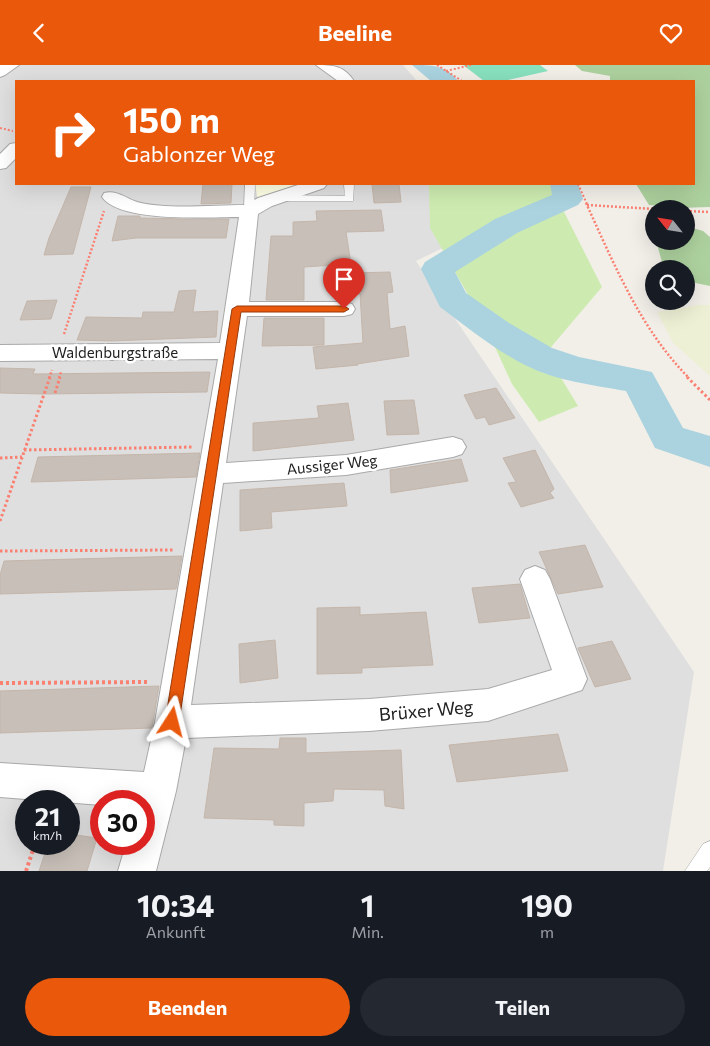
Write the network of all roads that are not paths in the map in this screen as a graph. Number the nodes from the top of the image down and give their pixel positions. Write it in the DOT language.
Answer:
graph roads {
  1 [pos="11,65"];
  2 [pos="324,65"];
  3 [pos="0,71"];
  4 [pos="345,80"];
  5 [pos="15,149"];
  6 [pos="0,164"];
  7 [pos="250,185"];
  8 [pos="315,185"];
  9 [pos="349,185"];
  10 [pos="111,197"];
  11 [pos="274,199"];
  12 [pos="249,211"];
  13 [pos="237,309"];
  14 [pos="344,309"];
  15 [pos="230,351"];
  16 [pos="0,353"];
  17 [pos="453,447"];
  18 [pos="213,461"];
  19 [pos="535,579"];
  20 [pos="172,722"];
  21 [pos="0,780"];
  22 [pos="158,791"];
  23 [pos="710,851"];
  24 [pos="137,871"];
  25 [pos="695,871"];
  1 -- 3 [label="street"];
  2 -- 4 [label="street"];
  5 -- 6 [label="street"];
  7 -- 12 [label="lane"];
  8 -- 11 [label="street"];
  9 -- 11 [label="lane"];
  10 -- 12 [label="street"];
  11 -- 12 [label="street"];
  12 -- 13 [label="street"];
  13 -- 14 [label="street"];
  13 -- 15 [label="street"];
  15 -- 16 [label="street, Waldenburgstraße"];
  15 -- 18 [label="street"];
  17 -- 18 [label="street, Aussiger Weg"];
  18 -- 20 [label="street"];
  19 -- 20 [label="street, Brüxer Weg"];
  20 -- 22 [label="street"];
  21 -- 22 [label="street"];
  22 -- 24 [label="street"];
  23 -- 25 [label="lane"];
}
